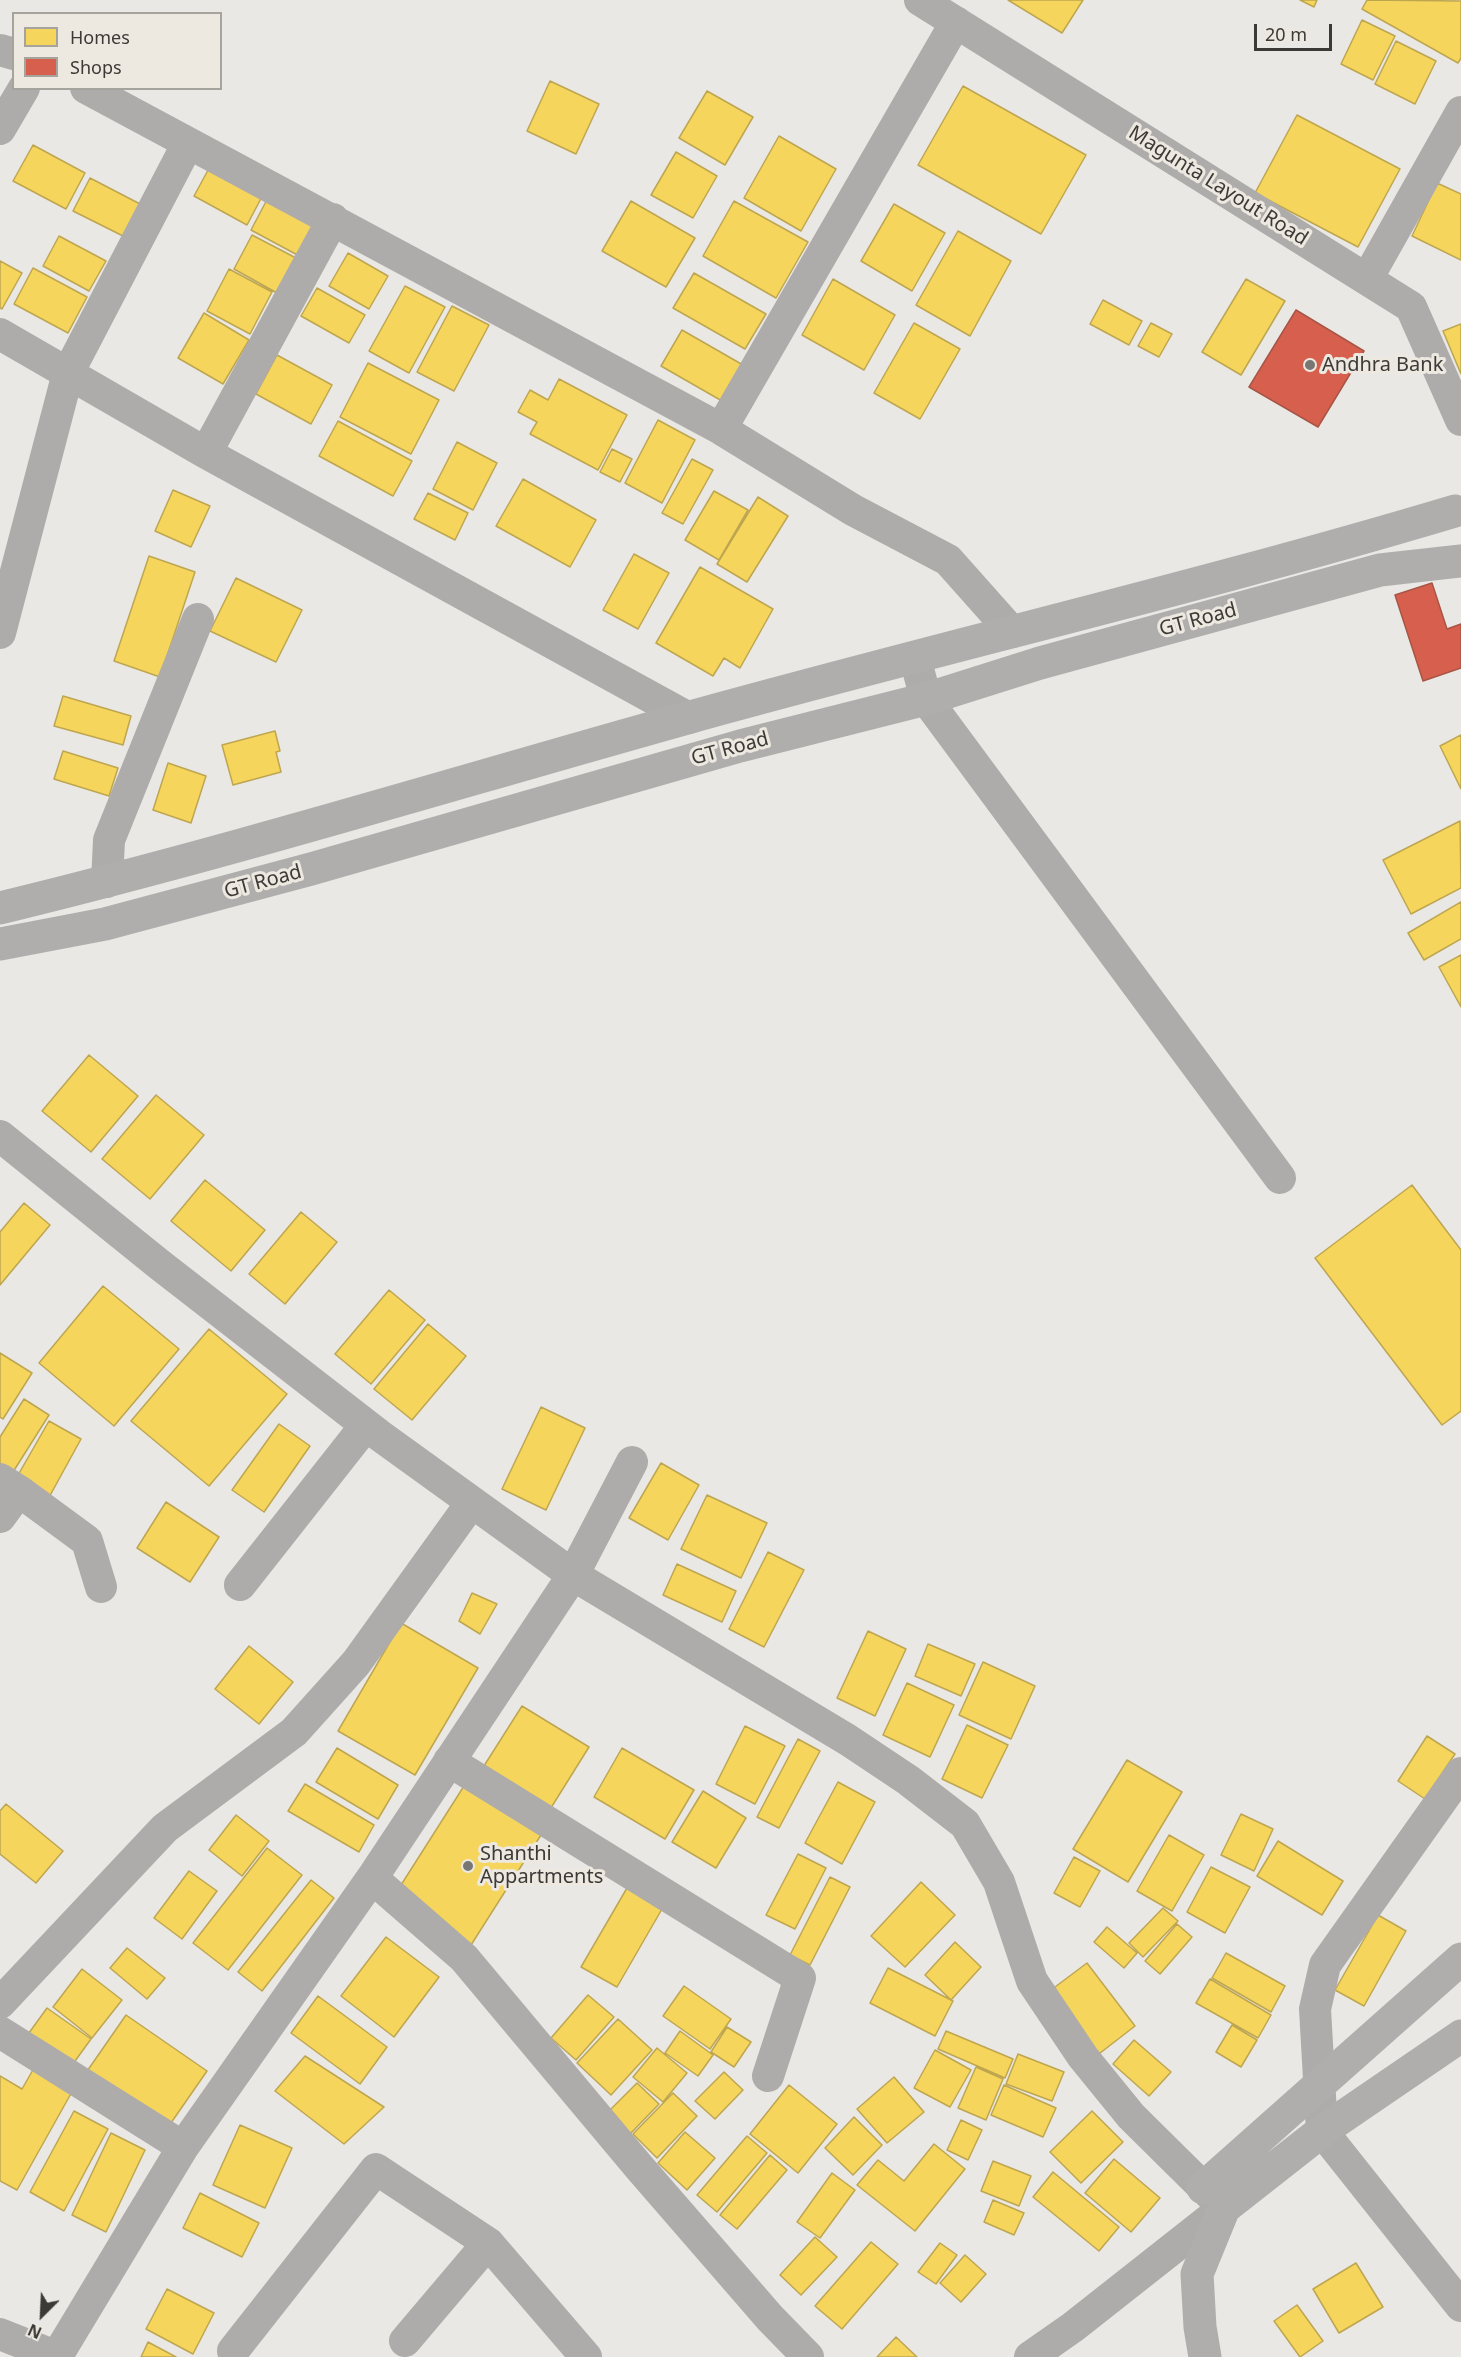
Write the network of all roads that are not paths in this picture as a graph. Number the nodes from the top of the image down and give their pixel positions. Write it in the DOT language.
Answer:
graph roads {
  1 [pos="920,0"];
  2 [pos="956,22"];
  3 [pos="23,90"];
  4 [pos="90,90"];
  5 [pos="1461,112"];
  6 [pos="0,129"];
  7 [pos="188,143"];
  8 [pos="333,219"];
  9 [pos="1367,279"];
  10 [pos="0,334"];
  11 [pos="68,373"];
  12 [pos="1461,420"];
  13 [pos="721,429"];
  14 [pos="206,453"];
  15 [pos="1458,505"];
  16 [pos="1461,548"];
  17 [pos="1461,561"];
  18 [pos="198,619"];
  19 [pos="1012,632"];
  20 [pos="0,633"];
  21 [pos="915,657"];
  22 [pos="926,699"];
  23 [pos="688,718"];
  24 [pos="107,882"];
  25 [pos="0,908"];
  26 [pos="0,944"];
  27 [pos="0,1136"];
  28 [pos="1280,1178"];
  29 [pos="366,1425"];
  30 [pos="632,1462"];
  31 [pos="10,1485"];
  32 [pos="472,1503"];
  33 [pos="0,1517"];
  34 [pos="573,1575"];
  35 [pos="240,1585"];
  36 [pos="101,1587"];
  37 [pos="449,1761"];
  38 [pos="1461,1773"];
  39 [pos="372,1878"];
  40 [pos="1461,1959"];
  41 [pos="0,2003"];
  42 [pos="0,2032"];
  43 [pos="1461,2036"];
  44 [pos="768,2076"];
  45 [pos="1319,2085"];
  46 [pos="1323,2132"];
  47 [pos="183,2148"];
  48 [pos="1214,2198"];
  49 [pos="488,2242"];
  50 [pos="1461,2306"];
  51 [pos="0,2334"];
  52 [pos="405,2341"];
  53 [pos="233,2351"];
  54 [pos="57,2357"];
  55 [pos="586,2357"];
  56 [pos="808,2357"];
  57 [pos="1030,2357"];
  58 [pos="1205,2357"];
  1 -- 2 [label="street, Magunta Layout Road"];
  2 -- 9 [label="street, Magunta Layout Road"];
  2 -- 13 [label="street"];
  3 -- 6 [label="street"];
  4 -- 7 [label="street"];
  5 -- 9 [label="street"];
  7 -- 8 [label="street"];
  7 -- 11 [label="street"];
  8 -- 13 [label="street"];
  8 -- 14 [label="street"];
  9 -- 12 [label="street, Magunta Layout Road"];
  10 -- 11 [label="street"];
  11 -- 14 [label="street"];
  11 -- 20 [label="street"];
  13 -- 19 [label="street"];
  14 -- 23 [label="street"];
  15 -- 16 [label="main road"];
  15 -- 19 [label="main road"];
  17 -- 22 [label="main road, GT Road"];
  18 -- 24 [label="street"];
  19 -- 21 [label="main road"];
  21 -- 22 [label="street"];
  21 -- 23 [label="main road"];
  22 -- 26 [label="main road, GT Road"];
  22 -- 28 [label="street"];
  23 -- 24 [label="main road"];
  24 -- 25 [label="main road"];
  27 -- 29 [label="street"];
  29 -- 32 [label="street"];
  29 -- 35 [label="street"];
  30 -- 34 [label="street"];
  31 -- 33 [label="street"];
  31 -- 36 [label="street"];
  32 -- 34 [label="street"];
  32 -- 41 [label="street"];
  34 -- 37 [label="street"];
  34 -- 48 [label="street"];
  37 -- 39 [label="street"];
  37 -- 44 [label="street"];
  38 -- 45 [label="street"];
  39 -- 47 [label="street"];
  39 -- 56 [label="street"];
  40 -- 45 [label="main road"];
  42 -- 47 [label="street"];
  43 -- 46 [label="main road"];
  45 -- 46 [label="street"];
  45 -- 48 [label="main road"];
  46 -- 48 [label="main road"];
  46 -- 50 [label="street"];
  47 -- 54 [label="street"];
  48 -- 57 [label="street"];
  48 -- 58 [label="main road"];
  49 -- 52 [label="street"];
  49 -- 53 [label="street"];
  49 -- 55 [label="street"];
  51 -- 54 [label="street"];
}
